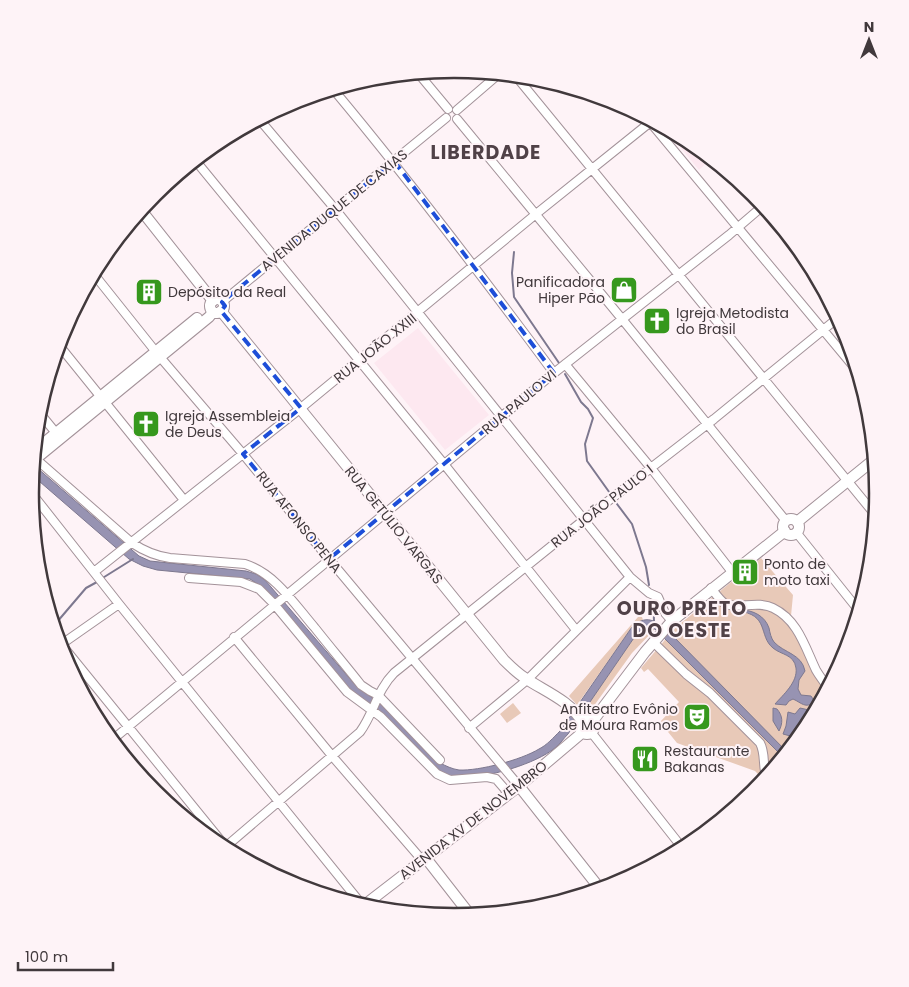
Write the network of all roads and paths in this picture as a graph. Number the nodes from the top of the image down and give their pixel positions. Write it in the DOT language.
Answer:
graph roads {
  1 [pos="423,79"];
  2 [pos="493,80"];
  3 [pos="522,83"];
  4 [pos="338,95"];
  5 [pos="448,109"];
  6 [pos="456,110"];
  7 [pos="446,118"];
  8 [pos="457,119"];
  9 [pos="644,124"];
  10 [pos="264,125"];
  11 [pos="658,131"];
  12 [pos="394,161"];
  13 [pos="199,166"];
  14 [pos="593,168"];
  15 [pos="335,209"];
  16 [pos="758,210"];
  17 [pos="536,214"];
  18 [pos="145,216"];
  19 [pos="738,228"];
  20 [pos="275,258"];
  21 [pos="475,266"];
  22 [pos="679,274"];
  23 [pos="98,280"];
  24 [pos="216,307"];
  25 [pos="418,313"];
  26 [pos="622,318"];
  27 [pos="833,322"];
  28 [pos="823,329"];
  29 [pos="64,352"];
  30 [pos="157,355"];
  31 [pos="848,359"];
  32 [pos="359,361"];
  33 [pos="565,364"];
  34 [pos="554,373"];
  35 [pos="763,378"];
  36 [pos="102,400"];
  37 [pos="301,408"];
  38 [pos="502,416"];
  39 [pos="45,420"];
  40 [pos="707,424"];
  41 [pos="56,433"];
  42 [pos="41,450"];
  43 [pos="41,452"];
  44 [pos="243,454"];
  45 [pos="40,462"];
  46 [pos="444,464"];
  47 [pos="869,464"];
  48 [pos="651,468"];
  49 [pos="847,481"];
  50 [pos="184,500"];
  51 [pos="39,503"];
  52 [pos="869,508"];
  53 [pos="384,514"];
  54 [pos="585,519"];
  55 [pos="785,526"];
  56 [pos="796,527"];
  57 [pos="130,545"];
  58 [pos="329,559"];
  59 [pos="526,567"];
  60 [pos="732,572"];
  61 [pos="98,577"];
  62 [pos="630,577"];
  63 [pos="189,578"];
  64 [pos="711,588"];
  65 [pos="284,595"];
  66 [pos="274,603"];
  67 [pos="119,604"];
  68 [pos="855,605"];
  69 [pos="468,615"];
  70 [pos="576,630"];
  71 [pos="662,632"];
  72 [pos="234,638"];
  73 [pos="65,639"];
  74 [pos="412,659"];
  75 [pos="74,661"];
  76 [pos="527,680"];
  77 [pos="182,681"];
  78 [pos="824,682"];
  79 [pos="375,703"];
  80 [pos="584,723"];
  81 [pos="128,726"];
  82 [pos="469,728"];
  83 [pos="117,735"];
  84 [pos="333,757"];
  85 [pos="440,760"];
  86 [pos="764,770"];
  87 [pos="519,786"];
  88 [pos="509,794"];
  89 [pos="280,801"];
  90 [pos="211,830"];
  91 [pos="679,843"];
  92 [pos="232,844"];
  93 [pos="423,858"];
  94 [pos="596,884"];
  95 [pos="360,898"];
  96 [pos="373,901"];
  97 [pos="465,909"];
  1 -- 5 [label="street"];
  2 -- 6 [label="street"];
  3 -- 14 [label="street"];
  4 -- 12 [label="street"];
  5 -- 6 [label="street"];
  5 -- 7 [label="street"];
  6 -- 8 [label="street"];
  7 -- 8 [label="street"];
  7 -- 12 [label="street, AVENIDA DUQUE DE CAXIAS"];
  8 -- 17 [label="street"];
  9 -- 14 [label="street, RUA JOÃO XXIII"];
  10 -- 15 [label="street"];
  11 -- 19 [label="street"];
  12 -- 15 [label="street, AVENIDA DUQUE DE CAXIAS"];
  12 -- 21 [label="street"];
  13 -- 20 [label="street"];
  14 -- 17 [label="street, RUA JOÃO XXIII"];
  14 -- 22 [label="street"];
  15 -- 20 [label="street, AVENIDA DUQUE DE CAXIAS"];
  15 -- 25 [label="street"];
  16 -- 19 [label="street, RUA PAULO VI"];
  17 -- 21 [label="street, RUA JOÃO XXIII"];
  17 -- 26 [label="street"];
  18 -- 24 [label="street, RUA GETÚLIO VARGAS"];
  19 -- 22 [label="street, RUA PAULO VI"];
  19 -- 28 [label="street"];
  20 -- 24 [label="street, AVENIDA DUQUE DE CAXIAS"];
  20 -- 32 [label="street"];
  21 -- 25 [label="street, RUA JOÃO XXIII"];
  21 -- 34 [label="street"];
  22 -- 26 [label="street, RUA PAULO VI"];
  22 -- 35 [label="street"];
  23 -- 30 [label="street, RUA AFONSO PENA"];
  24 -- 30 [label="street, AVENIDA DUQUE DE CAXIAS"];
  24 -- 37 [label="street, RUA GETÚLIO VARGAS"];
  25 -- 32 [label="street, RUA JOÃO XXIII"];
  25 -- 38 [label="street"];
  26 -- 33 [label="street, RUA PAULO VI"];
  26 -- 40 [label="street"];
  27 -- 28 [label="street, RUA JOÃO PAULO I"];
  28 -- 31 [label="street"];
  28 -- 35 [label="street, RUA JOÃO PAULO I"];
  29 -- 36 [label="street"];
  30 -- 36 [label="street, AVENIDA DUQUE DE CAXIAS"];
  30 -- 44 [label="street, RUA AFONSO PENA"];
  32 -- 37 [label="street, RUA JOÃO XXIII"];
  32 -- 46 [label="street"];
  33 -- 34 [label="street, RUA PAULO VI"];
  33 -- 48 [label="street"];
  34 -- 38 [label="street, RUA PAULO VI"];
  35 -- 40 [label="street, RUA JOÃO PAULO I"];
  35 -- 49 [label="street"];
  36 -- 41 [label="street, AVENIDA DUQUE DE CAXIAS"];
  36 -- 43 [label="street, AVENIDA DUQUE DE CAXIAS"];
  36 -- 50 [label="street"];
  37 -- 44 [label="street, RUA JOÃO XXIII"];
  37 -- 53 [label="street, RUA GETÚLIO VARGAS"];
  38 -- 46 [label="street, RUA PAULO VI"];
  38 -- 54 [label="street"];
  39 -- 41 [label="street"];
  40 -- 48 [label="street, RUA JOÃO PAULO I"];
  40 -- 55 [label="street"];
  41 -- 42 [label="street, AVENIDA DUQUE DE CAXIAS"];
  44 -- 50 [label="street, RUA JOÃO XXIII"];
  44 -- 58 [label="street, RUA AFONSO PENA"];
  45 -- 57 [label="street"];
  46 -- 53 [label="street, RUA PAULO VI"];
  46 -- 59 [label="street"];
  47 -- 49 [label="street"];
  48 -- 54 [label="street, RUA JOÃO PAULO I"];
  48 -- 60 [label="street"];
  49 -- 52 [label="street"];
  49 -- 56 [label="street"];
  50 -- 57 [label="street, RUA JOÃO XXIII"];
  51 -- 61 [label="street"];
  53 -- 58 [label="street, RUA PAULO VI"];
  53 -- 69 [label="street, RUA GETÚLIO VARGAS"];
  54 -- 59 [label="street, RUA JOÃO PAULO I"];
  54 -- 62 [label="street"];
  55 -- 56 [label="street"];
  55 -- 60 [label="street, AVENIDA XV DE NOVEMBRO"];
  56 -- 68 [label="street"];
  57 -- 61 [label="street, RUA JOÃO XXIII"];
  57 -- 65 [label="street"];
  58 -- 65 [label="street, RUA PAULO VI"];
  58 -- 74 [label="street, RUA AFONSO PENA"];
  59 -- 69 [label="street, RUA JOÃO PAULO I"];
  59 -- 70 [label="street"];
  60 -- 64 [label="street, AVENIDA XV DE NOVEMBRO"];
  61 -- 67 [label="street"];
  62 -- 70 [label="street"];
  62 -- 71 [label="street"];
  63 -- 66 [label="street"];
  64 -- 71 [label="street, AVENIDA XV DE NOVEMBRO"];
  64 -- 78 [label="street"];
  65 -- 66 [label="street, RUA PAULO VI"];
  65 -- 79 [label="street"];
  66 -- 72 [label="street, RUA PAULO VI"];
  66 -- 79 [label="street"];
  67 -- 73 [label="street"];
  67 -- 77 [label="street"];
  69 -- 74 [label="street, RUA JOÃO PAULO I"];
  69 -- 76 [label="street, RUA GETÚLIO VARGAS"];
  70 -- 76 [label="street"];
  71 -- 80 [label="street, AVENIDA XV DE NOVEMBRO"];
  71 -- 86 [label="street"];
  72 -- 77 [label="street, RUA PAULO VI"];
  72 -- 84 [label="street"];
  74 -- 79 [label="street, RUA JOÃO PAULO I"];
  74 -- 82 [label="street, RUA AFONSO PENA"];
  75 -- 81 [label="street"];
  76 -- 80 [label="street, RUA GETÚLIO VARGAS"];
  76 -- 82 [label="street"];
  77 -- 81 [label="street, RUA PAULO VI"];
  77 -- 89 [label="street"];
  79 -- 84 [label="street, RUA JOÃO PAULO I"];
  79 -- 85 [label="street"];
  79 -- 88 [label="street"];
  80 -- 87 [label="street, AVENIDA XV DE NOVEMBRO"];
  80 -- 91 [label="street, RUA GETÚLIO VARGAS"];
  81 -- 83 [label="street, RUA PAULO VI"];
  81 -- 90 [label="street"];
  82 -- 87 [label="street, RUA AFONSO PENA"];
  84 -- 89 [label="street, RUA JOÃO PAULO I"];
  84 -- 93 [label="street"];
  87 -- 88 [label="street, AVENIDA XV DE NOVEMBRO"];
  87 -- 94 [label="street"];
  88 -- 93 [label="street, AVENIDA XV DE NOVEMBRO"];
  89 -- 92 [label="street, RUA JOÃO PAULO I"];
  89 -- 95 [label="street"];
  93 -- 96 [label="street, AVENIDA XV DE NOVEMBRO"];
  93 -- 97 [label="street"];
}
